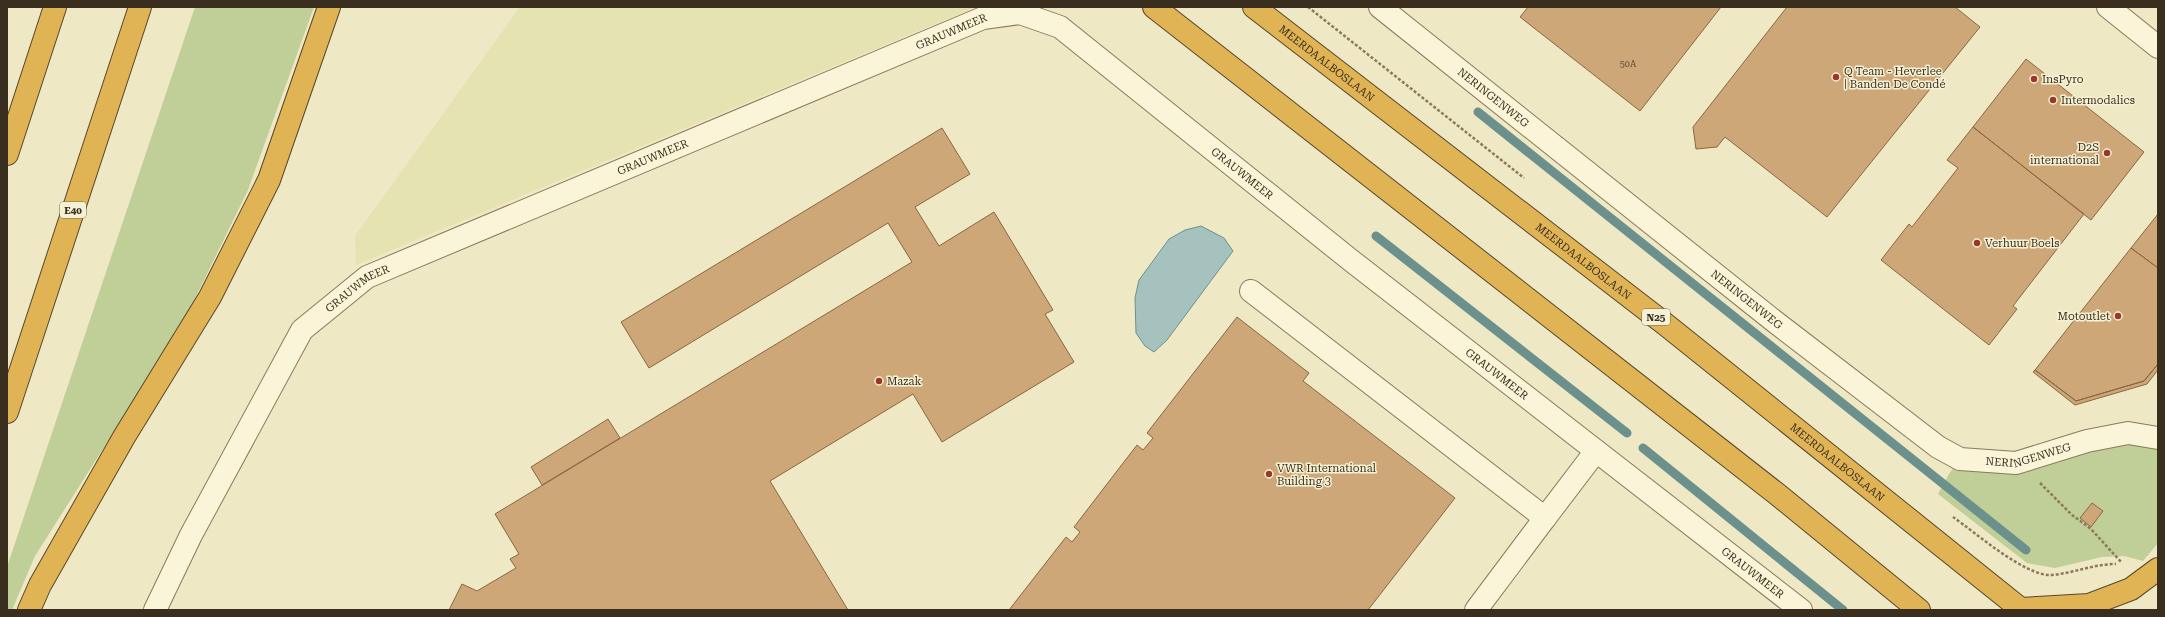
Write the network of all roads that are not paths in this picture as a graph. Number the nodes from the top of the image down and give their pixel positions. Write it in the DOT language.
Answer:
graph roads {
  1 [pos="55,7"];
  2 [pos="140,7"];
  3 [pos="1154,7"];
  4 [pos="1254,7"];
  5 [pos="1380,7"];
  6 [pos="2108,7"];
  7 [pos="329,9"];
  8 [pos="2158,47"];
  9 [pos="7,154"];
  10 [pos="1252,291"];
  11 [pos="7,412"];
  12 [pos="2158,438"];
  13 [pos="1596,451"];
  14 [pos="1545,518"];
  15 [pos="2158,568"];
  16 [pos="2022,609"];
  17 [pos="29,610"];
  18 [pos="155,610"];
  19 [pos="1476,610"];
  20 [pos="1801,610"];
  21 [pos="1920,610"];
  1 -- 9 [label="highway"];
  2 -- 11 [label="highway, E40"];
  3 -- 21 [label="highway"];
  4 -- 16 [label="highway, MEERDAALBOSLAAN / N25"];
  5 -- 12 [label="street, NERINGENWEG"];
  6 -- 8 [label="street"];
  7 -- 17 [label="highway"];
  10 -- 14 [label="street"];
  13 -- 14 [label="street"];
  13 -- 18 [label="street, GRAUWMEER"];
  13 -- 20 [label="street, GRAUWMEER"];
  14 -- 19 [label="street"];
  15 -- 16 [label="highway"];
}
